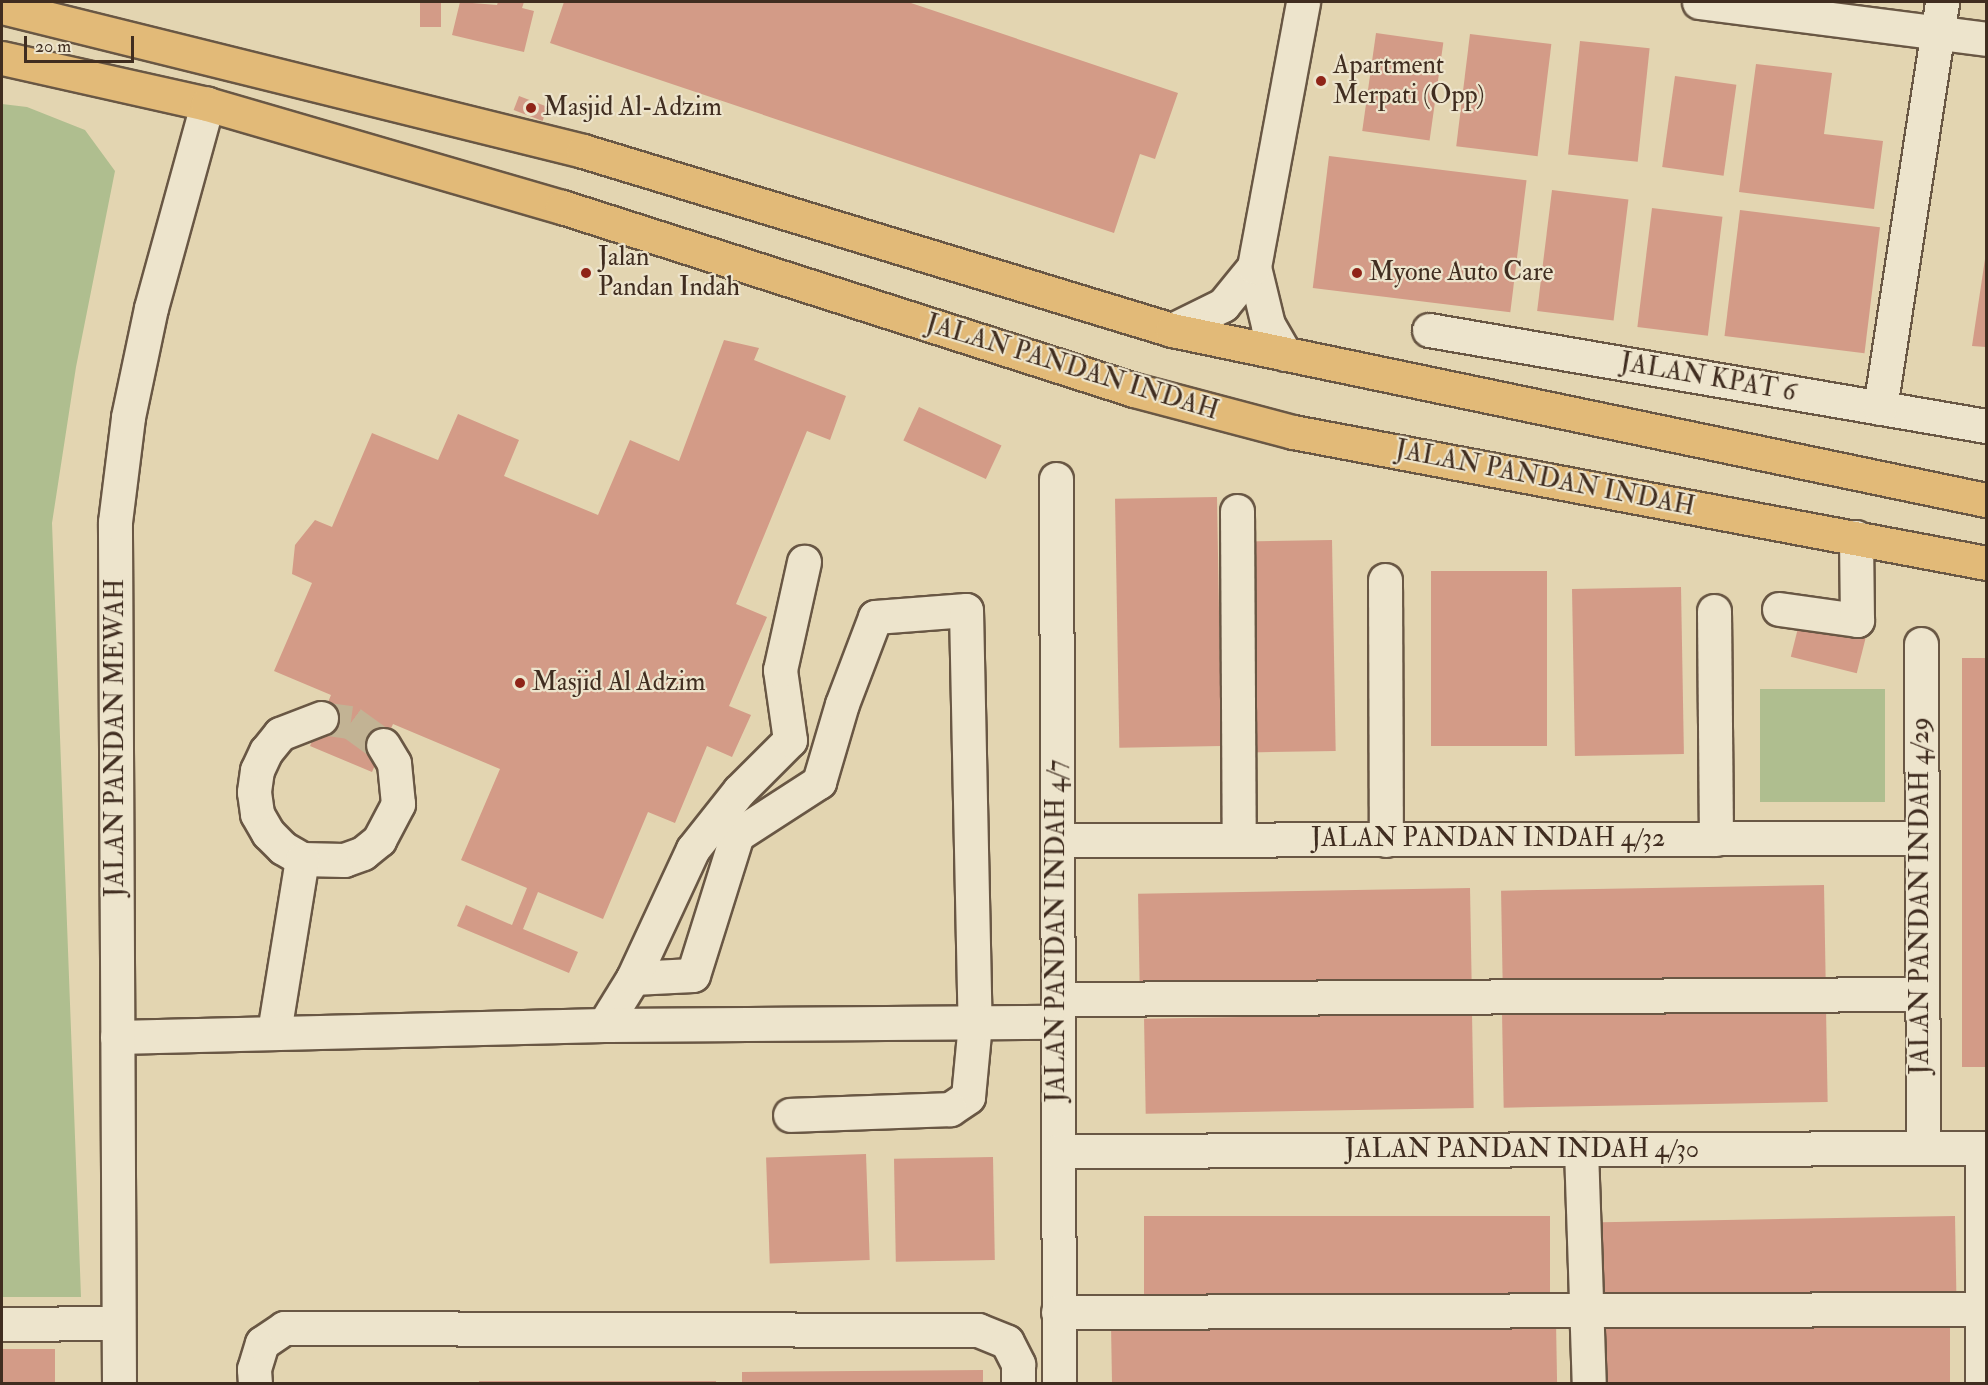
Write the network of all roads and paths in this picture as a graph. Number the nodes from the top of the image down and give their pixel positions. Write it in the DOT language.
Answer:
graph roads {
  1 [pos="1303,2"];
  2 [pos="1699,2"];
  3 [pos="2,7"];
  4 [pos="1940,17"];
  5 [pos="1986,39"];
  6 [pos="2,58"];
  7 [pos="207,104"];
  8 [pos="1254,267"];
  9 [pos="1172,330"];
  10 [pos="1429,330"];
  11 [pos="1285,354"];
  12 [pos="1880,408"];
  13 [pos="1986,426"];
  14 [pos="1056,479"];
  15 [pos="1986,500"];
  16 [pos="1237,511"];
  17 [pos="1856,537"];
  18 [pos="804,562"];
  19 [pos="1986,562"];
  20 [pos="1385,580"];
  21 [pos="1779,609"];
  22 [pos="1714,611"];
  23 [pos="1921,644"];
  24 [pos="321,718"];
  25 [pos="383,745"];
  26 [pos="1716,838"];
  27 [pos="1919,838"];
  28 [pos="1057,840"];
  29 [pos="1239,840"];
  30 [pos="1386,840"];
  31 [pos="302,858"];
  32 [pos="633,978"];
  33 [pos="1921,994"];
  34 [pos="1058,1011"];
  35 [pos="975,1023"];
  36 [pos="604,1024"];
  37 [pos="274,1032"];
  38 [pos="117,1037"];
  39 [pos="790,1115"];
  40 [pos="1923,1148"];
  41 [pos="1984,1148"];
  42 [pos="1581,1149"];
  43 [pos="1058,1151"];
  44 [pos="1984,1309"];
  45 [pos="1586,1311"];
  46 [pos="1058,1312"];
  47 [pos="118,1323"];
  48 [pos="2,1324"];
  49 [pos="119,1383"];
  50 [pos="255,1383"];
  51 [pos="1018,1383"];
  52 [pos="1059,1383"];
  53 [pos="1589,1383"];
  54 [pos="1982,1383"];
  1 -- 8 [label="street"];
  2 -- 4 [label="street"];
  3 -- 9 [label="main road"];
  4 -- 5 [label="street"];
  4 -- 12 [label="street"];
  6 -- 7 [label="main road, JALAN PANDAN INDAH"];
  7 -- 17 [label="main road, JALAN PANDAN INDAH"];
  7 -- 38 [label="street, JALAN PANDAN MEWAH"];
  8 -- 9 [label="street"];
  8 -- 11 [label="street"];
  9 -- 11 [label="main road"];
  10 -- 12 [label="street, JALAN KPAT 6"];
  11 -- 15 [label="main road"];
  12 -- 13 [label="street, JALAN KPAT 6"];
  14 -- 28 [label="street, JALAN PANDAN INDAH 4/7"];
  16 -- 29 [label="street"];
  17 -- 19 [label="main road, JALAN PANDAN INDAH"];
  17 -- 21 [label="street"];
  18 -- 32 [label="street"];
  20 -- 30 [label="street"];
  22 -- 26 [label="street"];
  23 -- 27 [label="street, JALAN PANDAN INDAH 4/29"];
  24 -- 31 [label="street"];
  25 -- 31 [label="street"];
  26 -- 27 [label="street, JALAN PANDAN INDAH 4/32"];
  26 -- 30 [label="street, JALAN PANDAN INDAH 4/32"];
  27 -- 33 [label="street, JALAN PANDAN INDAH 4/29"];
  28 -- 29 [label="street, JALAN PANDAN INDAH 4/32"];
  28 -- 34 [label="street, JALAN PANDAN INDAH 4/7"];
  29 -- 30 [label="street, JALAN PANDAN INDAH 4/32"];
  31 -- 37 [label="street"];
  32 -- 35 [label="street"];
  32 -- 36 [label="street"];
  33 -- 34 [label="street"];
  33 -- 40 [label="street, JALAN PANDAN INDAH 4/29"];
  34 -- 35 [label="street"];
  34 -- 43 [label="street, JALAN PANDAN INDAH 4/7"];
  35 -- 36 [label="street"];
  35 -- 39 [label="street"];
  36 -- 37 [label="street"];
  37 -- 38 [label="street"];
  38 -- 47 [label="street, JALAN PANDAN MEWAH"];
  40 -- 41 [label="street, JALAN PANDAN INDAH 4/30"];
  40 -- 42 [label="street, JALAN PANDAN INDAH 4/30"];
  41 -- 44 [label="street"];
  42 -- 43 [label="street, JALAN PANDAN INDAH 4/30"];
  42 -- 45 [label="street"];
  43 -- 46 [label="street, JALAN PANDAN INDAH 4/7"];
  44 -- 45 [label="street"];
  44 -- 54 [label="street"];
  45 -- 46 [label="street"];
  45 -- 53 [label="street"];
  46 -- 52 [label="street, JALAN PANDAN INDAH 4/7"];
  47 -- 48 [label="street"];
  47 -- 49 [label="street, JALAN PANDAN MEWAH"];
  50 -- 51 [label="street"];
}
